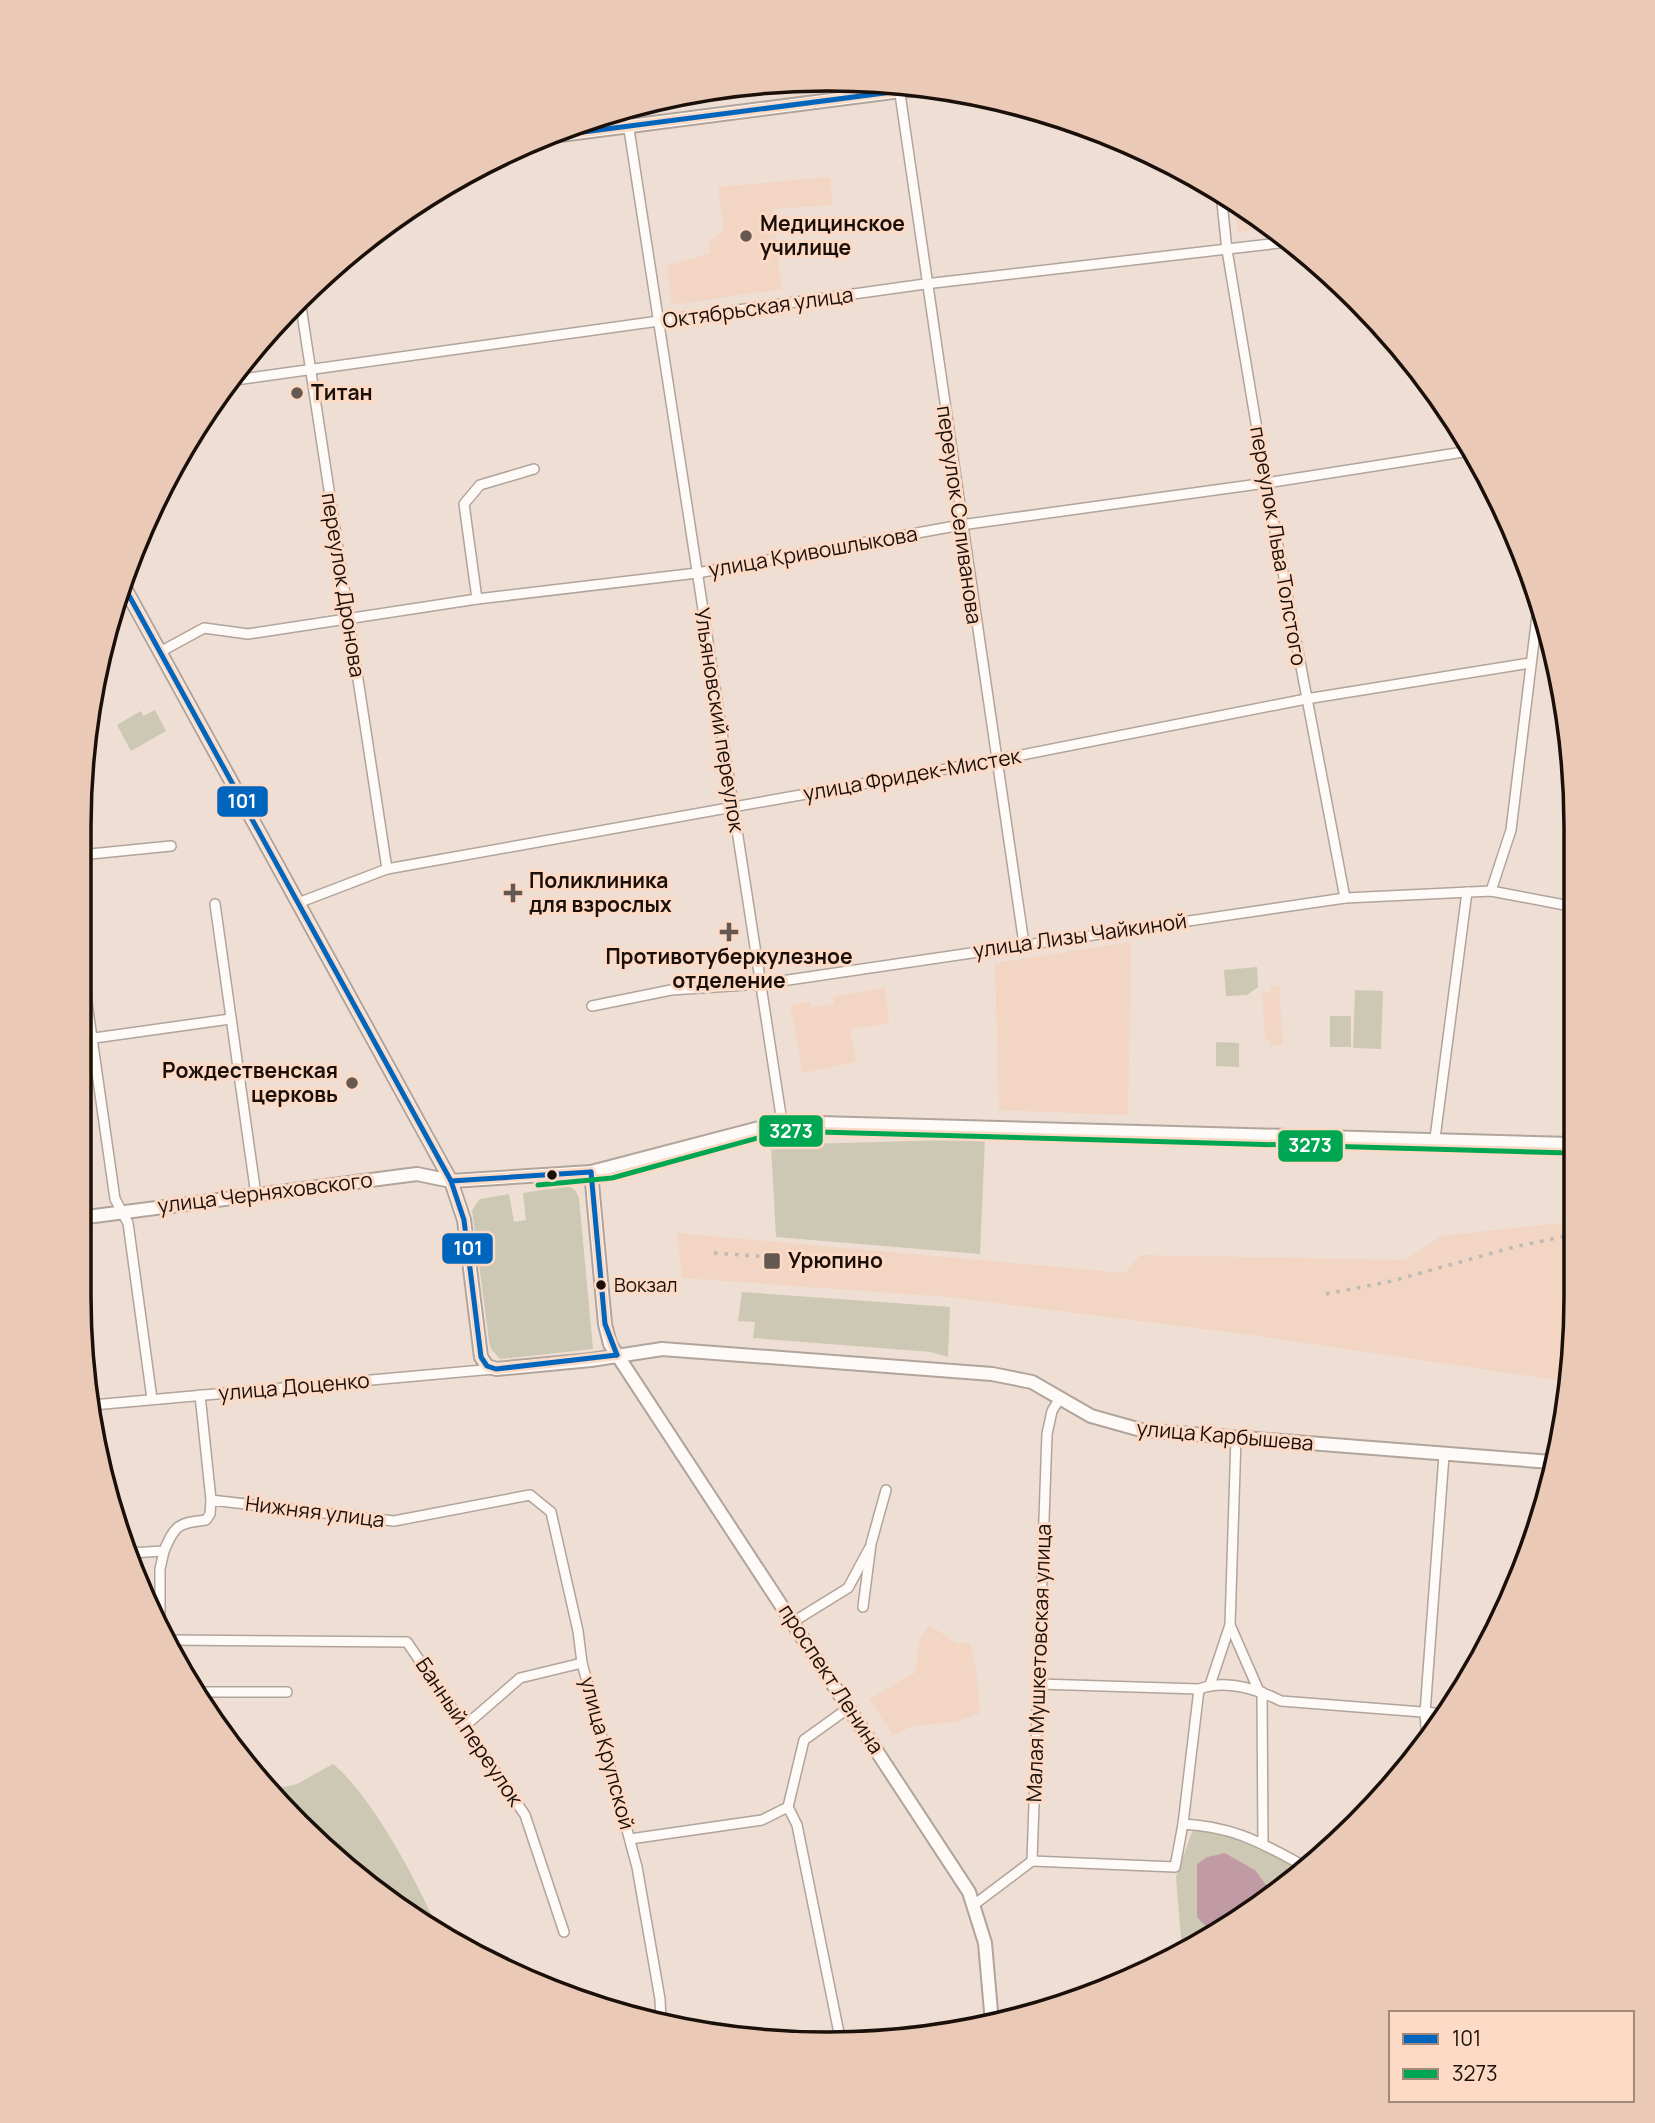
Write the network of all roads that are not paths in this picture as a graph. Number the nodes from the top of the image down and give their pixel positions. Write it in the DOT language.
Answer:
graph roads {
  1 [pos="871,93"];
  2 [pos="900,95"];
  3 [pos="628,119"];
  4 [pos="629,126"];
  5 [pos="587,131"];
  6 [pos="1222,206"];
  7 [pos="1277,243"];
  8 [pos="1227,250"];
  9 [pos="925,284"];
  10 [pos="302,313"];
  11 [pos="658,322"];
  12 [pos="310,369"];
  13 [pos="243,379"];
  14 [pos="1461,452"];
  15 [pos="534,469"];
  16 [pos="1266,483"];
  17 [pos="961,525"];
  18 [pos="696,573"];
  19 [pos="129,595"];
  20 [pos="477,599"];
  21 [pos="348,619"];
  22 [pos="1537,630"];
  23 [pos="160,652"];
  24 [pos="1530,663"];
  25 [pos="1306,699"];
  26 [pos="996,760"];
  27 [pos="732,808"];
  28 [pos="171,846"];
  29 [pos="91,854"];
  30 [pos="387,869"];
  31 [pos="1491,891"];
  32 [pos="1467,892"];
  33 [pos="1345,898"];
  34 [pos="298,903"];
  35 [pos="215,904"];
  36 [pos="1564,905"];
  37 [pos="1024,944"];
  38 [pos="761,984"];
  39 [pos="592,1006"];
  40 [pos="230,1019"];
  41 [pos="91,1025"];
  42 [pos="93,1038"];
  43 [pos="782,1122"];
  44 [pos="1435,1138"];
  45 [pos="1564,1144"];
  46 [pos="590,1172"];
  47 [pos="451,1181"];
  48 [pos="256,1195"];
  49 [pos="120,1212"];
  50 [pos="91,1216"];
  51 [pos="617,1355"];
  52 [pos="496,1369"];
  53 [pos="200,1395"];
  54 [pos="1060,1398"];
  55 [pos="152,1399"];
  56 [pos="99,1404"];
  57 [pos="1236,1438"];
  58 [pos="1444,1455"];
  59 [pos="1545,1462"];
  60 [pos="886,1490"];
  61 [pos="530,1495"];
  62 [pos="211,1500"];
  63 [pos="871,1544"];
  64 [pos="164,1551"];
  65 [pos="138,1553"];
  66 [pos="160,1606"];
  67 [pos="863,1607"];
  68 [pos="793,1622"];
  69 [pos="1230,1625"];
  70 [pos="177,1640"];
  71 [pos="582,1663"];
  72 [pos="1039,1684"];
  73 [pos="1210,1685"];
  74 [pos="1199,1689"];
  75 [pos="1260,1690"];
  76 [pos="207,1692"];
  77 [pos="287,1692"];
  78 [pos="850,1707"];
  79 [pos="1426,1713"];
  80 [pos="1434,1713"];
  81 [pos="1426,1724"];
  82 [pos="466,1725"];
  83 [pos="788,1807"];
  84 [pos="1183,1824"];
  85 [pos="630,1839"];
  86 [pos="1262,1844"];
  87 [pos="1032,1861"];
  88 [pos="1297,1862"];
  89 [pos="975,1904"];
  90 [pos="564,1932"];
  91 [pos="661,2013"];
  92 [pos="991,2013"];
  93 [pos="839,2032"];
  1 -- 4 [label="main road"];
  2 -- 9 [label="street, переулок Селиванова"];
  3 -- 4 [label="street, Ульяновский переулок"];
  4 -- 5 [label="main road"];
  4 -- 11 [label="street, Ульяновский переулок"];
  6 -- 8 [label="street, переулок Льва Толстого"];
  7 -- 8 [label="street, Октябрьская улица"];
  8 -- 9 [label="street, Октябрьская улица"];
  8 -- 16 [label="street, переулок Льва Толстого"];
  9 -- 11 [label="street, Октябрьская улица"];
  9 -- 17 [label="street, переулок Селиванова"];
  10 -- 12 [label="street, переулок Дронова"];
  11 -- 12 [label="street, Октябрьская улица"];
  11 -- 18 [label="street, Ульяновский переулок"];
  12 -- 13 [label="street, Октябрьская улица"];
  12 -- 21 [label="street, переулок Дронова"];
  14 -- 16 [label="street, улица Кривошлыкова"];
  15 -- 20 [label="street"];
  16 -- 17 [label="street, улица Кривошлыкова"];
  16 -- 25 [label="street, переулок Льва Толстого"];
  17 -- 18 [label="street, улица Кривошлыкова"];
  17 -- 26 [label="street, переулок Селиванова"];
  18 -- 20 [label="street, улица Кривошлыкова"];
  18 -- 27 [label="street, Ульяновский переулок"];
  19 -- 23 [label="main road"];
  20 -- 21 [label="street, улица Кривошлыкова"];
  21 -- 23 [label="street, улица Кривошлыкова"];
  21 -- 30 [label="street, переулок Дронова"];
  22 -- 24 [label="street"];
  23 -- 34 [label="main road"];
  24 -- 25 [label="street, улица Фридек-Мистек"];
  24 -- 31 [label="street"];
  25 -- 26 [label="street, улица Фридек-Мистек"];
  25 -- 33 [label="street, переулок Льва Толстого"];
  26 -- 27 [label="street, улица Фридек-Мистек"];
  26 -- 37 [label="street, переулок Селиванова"];
  27 -- 30 [label="street, улица Фридек-Мистек"];
  27 -- 38 [label="street, Ульяновский переулок"];
  28 -- 29 [label="street"];
  30 -- 34 [label="street, улица Фридек-Мистек"];
  31 -- 32 [label="street, улица Лизы Чайкиной"];
  31 -- 36 [label="street, улица Лизы Чайкиной"];
  32 -- 33 [label="street, улица Лизы Чайкиной"];
  32 -- 44 [label="street"];
  33 -- 37 [label="street, улица Лизы Чайкиной"];
  34 -- 47 [label="main road"];
  35 -- 40 [label="street"];
  37 -- 38 [label="street, улица Лизы Чайкиной"];
  38 -- 39 [label="street, улица Лизы Чайкиной"];
  38 -- 43 [label="street, Ульяновский переулок"];
  40 -- 42 [label="street"];
  40 -- 48 [label="street"];
  41 -- 42 [label="street"];
  42 -- 49 [label="street"];
  43 -- 44 [label="main road, улица Черняховского"];
  43 -- 46 [label="main road, улица Черняховского"];
  44 -- 45 [label="main road, улица Черняховского"];
  46 -- 47 [label="main road, улица Черняховского"];
  46 -- 51 [label="main road, проспект Ленина"];
  47 -- 48 [label="main road, улица Черняховского"];
  47 -- 52 [label="main road"];
  48 -- 49 [label="main road, улица Черняховского"];
  49 -- 50 [label="main road, улица Черняховского"];
  49 -- 55 [label="street"];
  51 -- 52 [label="main road, улица Карбышева"];
  51 -- 54 [label="main road, улица Карбышева"];
  51 -- 68 [label="main road, проспект Ленина"];
  52 -- 53 [label="street, улица Доценко"];
  53 -- 55 [label="street, улица Доценко"];
  53 -- 62 [label="street"];
  54 -- 57 [label="main road, улица Карбышева"];
  54 -- 72 [label="street, Малая Мушкетовская улица"];
  55 -- 56 [label="street, улица Доценко"];
  57 -- 58 [label="main road, улица Карбышева"];
  57 -- 69 [label="street"];
  58 -- 59 [label="main road, улица Карбышева"];
  58 -- 79 [label="street"];
  60 -- 63 [label="street"];
  61 -- 62 [label="street, Нижняя улица"];
  61 -- 71 [label="street, улица Крупской"];
  62 -- 64 [label="street"];
  63 -- 67 [label="street"];
  63 -- 68 [label="street"];
  64 -- 65 [label="street"];
  64 -- 66 [label="street"];
  68 -- 78 [label="main road, проспект Ленина"];
  69 -- 73 [label="street"];
  69 -- 75 [label="street"];
  70 -- 82 [label="street, Банный переулок"];
  71 -- 82 [label="street"];
  71 -- 85 [label="street, улица Крупской"];
  72 -- 74 [label="street"];
  72 -- 87 [label="street, Малая Мушкетовская улица"];
  73 -- 74 [label="street"];
  73 -- 75 [label="street"];
  74 -- 84 [label="street"];
  75 -- 79 [label="street"];
  75 -- 86 [label="street"];
  76 -- 77 [label="street"];
  78 -- 83 [label="street"];
  78 -- 89 [label="main road, проспект Ленина"];
  79 -- 80 [label="street"];
  79 -- 81 [label="street"];
  82 -- 90 [label="street, Банный переулок"];
  83 -- 85 [label="street"];
  83 -- 93 [label="street"];
  84 -- 86 [label="street"];
  84 -- 87 [label="street"];
  85 -- 91 [label="street, улица Крупской"];
  86 -- 88 [label="street"];
  87 -- 89 [label="street"];
  89 -- 92 [label="main road, проспект Ленина"];
}
